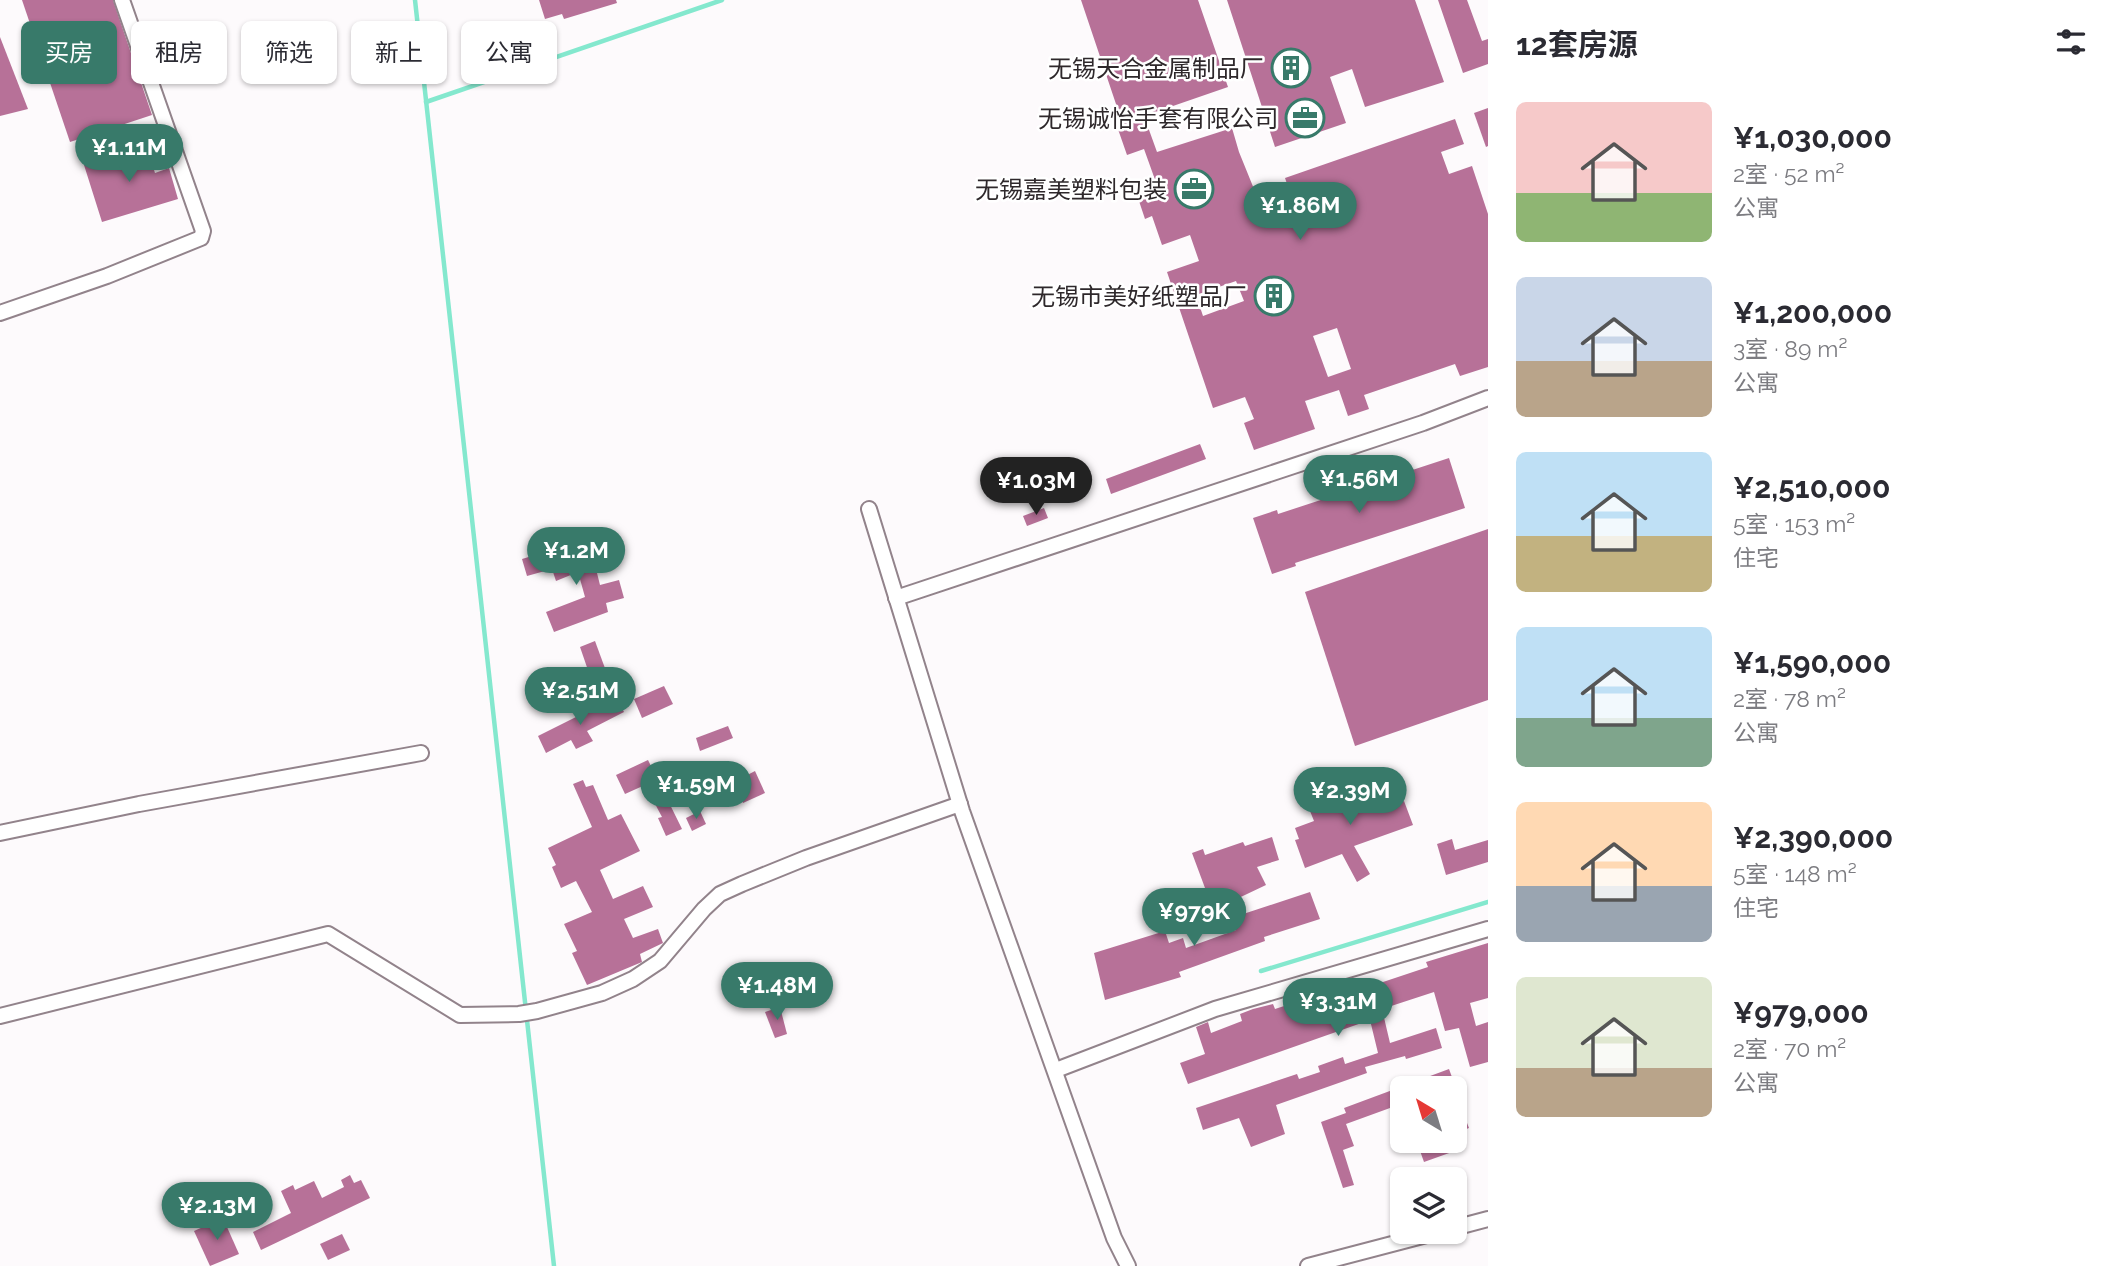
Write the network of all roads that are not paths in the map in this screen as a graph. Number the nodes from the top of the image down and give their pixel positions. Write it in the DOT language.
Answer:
graph roads {
  1 [pos="122,0"];
  2 [pos="0,313"];
  3 [pos="1488,398"];
  4 [pos="869,509"];
  5 [pos="896,598"];
  6 [pos="421,753"];
  7 [pos="960,804"];
  8 [pos="0,833"];
  9 [pos="1488,929"];
  10 [pos="0,1016"];
  11 [pos="1056,1070"];
  12 [pos="1488,1219"];
  13 [pos="1467,1225"];
  14 [pos="1393,1244"];
  15 [pos="1128,1266"];
  16 [pos="1311,1266"];
  1 -- 2 [label="street"];
  3 -- 5 [label="street"];
  4 -- 5 [label="street"];
  5 -- 7 [label="street"];
  6 -- 8 [label="street"];
  7 -- 10 [label="street"];
  7 -- 11 [label="street"];
  9 -- 11 [label="street"];
  11 -- 15 [label="street"];
  12 -- 13 [label="street"];
  14 -- 16 [label="street"];
}
